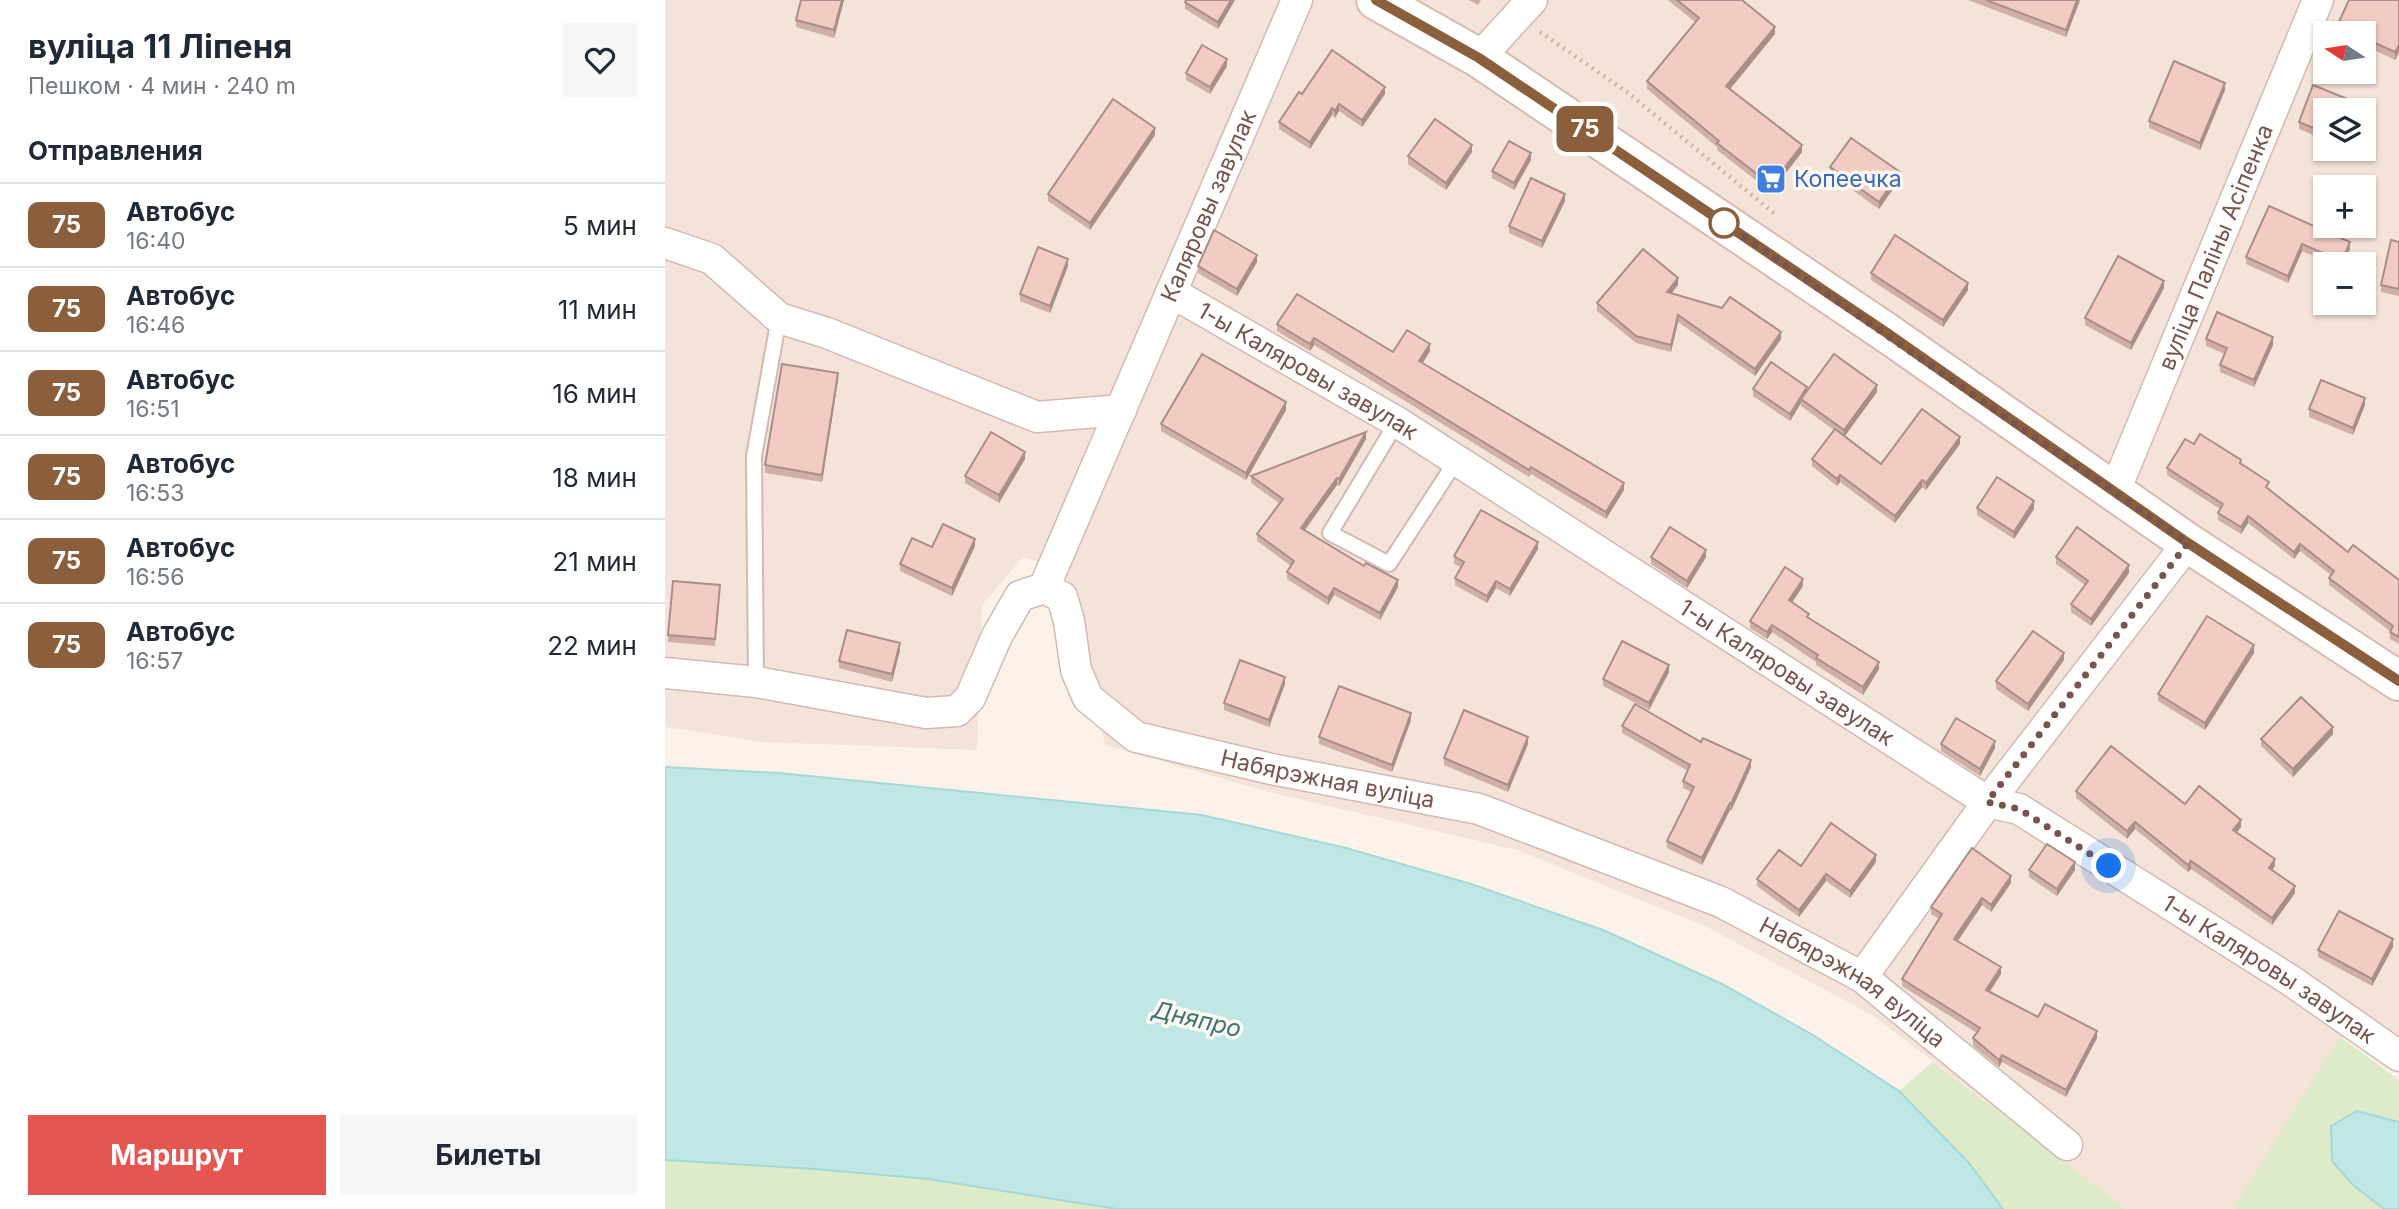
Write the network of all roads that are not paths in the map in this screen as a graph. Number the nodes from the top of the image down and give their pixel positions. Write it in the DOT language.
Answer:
graph roads {
  1 [pos="1297,0"];
  2 [pos="1376,0"];
  3 [pos="1532,0"];
  4 [pos="2318,0"];
  5 [pos="1479,58"];
  6 [pos="665,243"];
  7 [pos="1171,292"];
  8 [pos="779,318"];
  9 [pos="1121,410"];
  10 [pos="1397,422"];
  11 [pos="1456,461"];
  12 [pos="2114,493"];
  13 [pos="2188,543"];
  14 [pos="1044,588"];
  15 [pos="665,673"];
  16 [pos="2399,681"];
  17 [pos="756,682"];
  18 [pos="1987,802"];
  19 [pos="1862,977"];
  20 [pos="2399,1056"];
  21 [pos="2067,1145"];
  1 -- 7 [label="street, Каляровы завулак"];
  2 -- 5 [label="main road"];
  3 -- 5 [label="street"];
  4 -- 12 [label="street, вуліца Паліны Асіпенка"];
  5 -- 12 [label="main road"];
  6 -- 8 [label="street"];
  7 -- 9 [label="street, Каляровы завулак"];
  7 -- 10 [label="street, 1-ы Каляровы завулак"];
  8 -- 9 [label="street"];
  8 -- 17 [label="lane"];
  9 -- 14 [label="street, Каляровы завулак"];
  10 -- 11 [label="street, 1-ы Каляровы завулак"];
  10 -- 11 [label="lane"];
  11 -- 18 [label="street, 1-ы Каляровы завулак"];
  12 -- 13 [label="main road"];
  13 -- 16 [label="main road"];
  13 -- 18 [label="street"];
  14 -- 17 [label="street"];
  14 -- 19 [label="street, Набярэжная вуліца"];
  15 -- 17 [label="street"];
  18 -- 19 [label="street"];
  18 -- 20 [label="street, 1-ы Каляровы завулак"];
  19 -- 21 [label="street, Набярэжная вуліца"];
}
